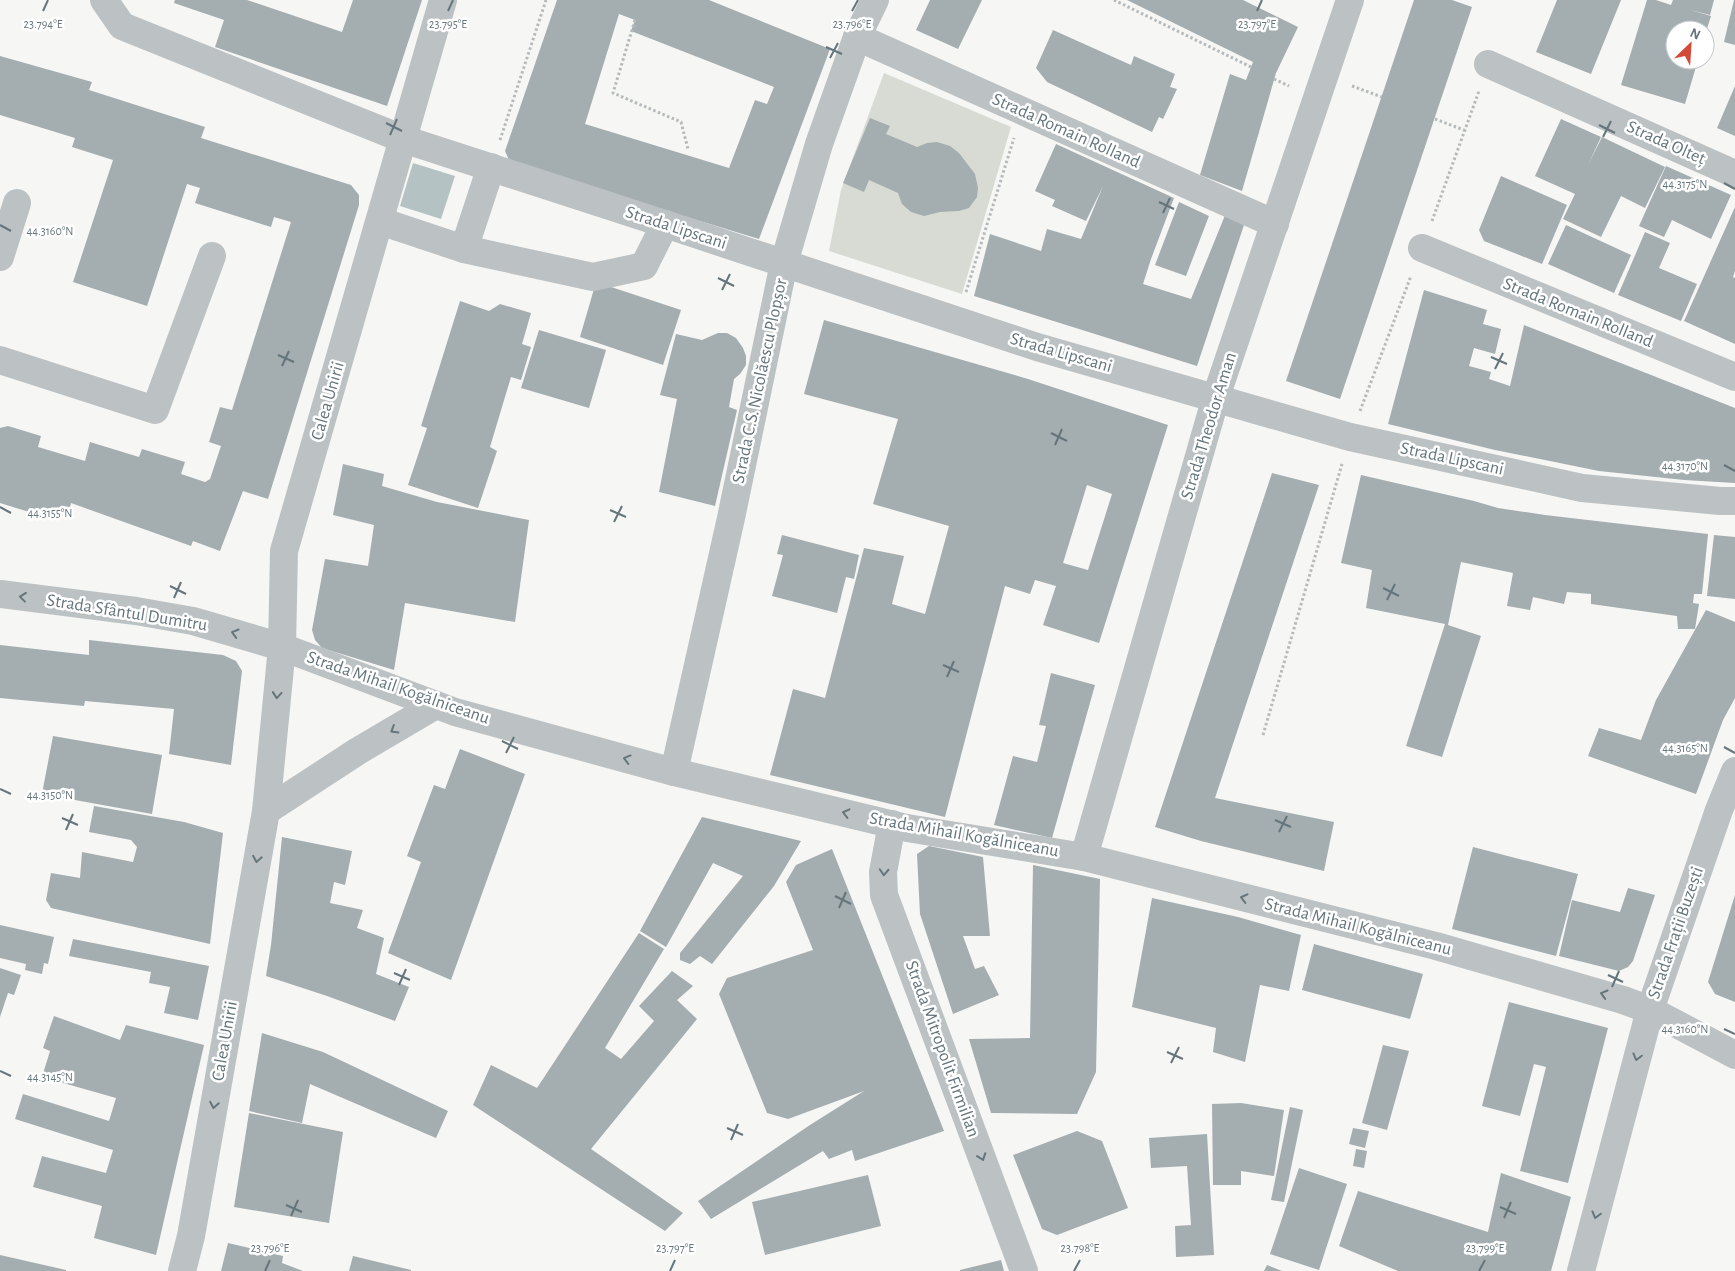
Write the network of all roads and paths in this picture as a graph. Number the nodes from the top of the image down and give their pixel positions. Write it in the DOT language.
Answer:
graph roads {
  1 [pos="104,0"];
  2 [pos="443,0"];
  3 [pos="546,0"];
  4 [pos="875,0"];
  5 [pos="1114,0"];
  6 [pos="1350,0"];
  7 [pos="635,20"];
  8 [pos="857,37"];
  9 [pos="1488,64"];
  10 [pos="1251,67"];
  11 [pos="1022,111"];
  12 [pos="1435,119"];
  13 [pos="1464,130"];
  14 [pos="403,139"];
  15 [pos="688,149"];
  16 [pos="491,168"];
  17 [pos="1735,174"];
  18 [pos="17,203"];
  19 [pos="380,221"];
  20 [pos="665,224"];
  21 [pos="1275,224"];
  22 [pos="1422,248"];
  23 [pos="464,249"];
  24 [pos="212,256"];
  25 [pos="0,257"];
  26 [pos="784,264"];
  27 [pos="957,321"];
  28 [pos="0,360"];
  29 [pos="1735,377"];
  30 [pos="1216,397"];
  31 [pos="1350,437"];
  32 [pos="1735,501"];
  33 [pos="0,594"];
  34 [pos="282,647"];
  35 [pos="436,706"];
  36 [pos="1263,735"];
  37 [pos="1735,771"];
  38 [pos="674,772"];
  39 [pos="266,811"];
  40 [pos="892,824"];
  41 [pos="1084,857"];
  42 [pos="1650,1010"];
  43 [pos="1735,1055"];
  44 [pos="182,1271"];
  45 [pos="1024,1271"];
  46 [pos="1581,1271"];
  1 -- 14 [label="street, Strada Lipscani"];
  2 -- 14 [label="street, Calea Unirii"];
  3 -- 16 [label="path"];
  4 -- 8 [label="street, Strada C.S. Nicolăescu Plopșor"];
  5 -- 10 [label="path"];
  6 -- 21 [label="street, Strada Theodor Aman"];
  7 -- 15 [label="path"];
  8 -- 11 [label="street, Strada Romain Rolland"];
  8 -- 26 [label="street, Strada C.S. Nicolăescu Plopșor"];
  9 -- 13 [label="path"];
  9 -- 17 [label="street, Strada Olteț"];
  11 -- 21 [label="street, Strada Romain Rolland"];
  11 -- 27 [label="path"];
  12 -- 13 [label="path"];
  13 -- 22 [label="path"];
  14 -- 16 [label="street, Strada Lipscani"];
  14 -- 19 [label="street, Calea Unirii"];
  16 -- 20 [label="street, Strada Lipscani"];
  16 -- 23 [label="street"];
  18 -- 25 [label="street"];
  19 -- 23 [label="street"];
  19 -- 34 [label="street, Calea Unirii"];
  20 -- 23 [label="street"];
  20 -- 26 [label="street, Strada Lipscani"];
  21 -- 30 [label="street, Strada Theodor Aman"];
  22 -- 29 [label="street, Strada Romain Rolland"];
  22 -- 31 [label="path"];
  24 -- 28 [label="street"];
  26 -- 27 [label="street, Strada Lipscani"];
  26 -- 38 [label="street, Strada C.S. Nicolăescu Plopșor"];
  27 -- 30 [label="street, Strada Lipscani"];
  30 -- 31 [label="street, Strada Lipscani"];
  30 -- 41 [label="street, Strada Theodor Aman"];
  31 -- 32 [label="street, Strada Lipscani"];
  31 -- 36 [label="path"];
  34 -- 33 [label="street, Strada Sfântul Dumitru, one-way"];
  34 -- 35 [label="street, Strada Mihail Kogălniceanu"];
  34 -- 39 [label="street, Calea Unirii, one-way"];
  38 -- 35 [label="street, Strada Mihail Kogălniceanu, one-way"];
  35 -- 39 [label="street, one-way"];
  37 -- 42 [label="street, Strada Frații Buzești"];
  40 -- 38 [label="street, Strada Mihail Kogălniceanu, one-way"];
  39 -- 44 [label="street, Calea Unirii, one-way"];
  40 -- 41 [label="street, Strada Mihail Kogălniceanu"];
  40 -- 45 [label="street, Strada Mitropolit Firmilian, one-way"];
  42 -- 41 [label="street, Strada Mihail Kogălniceanu, one-way"];
  42 -- 43 [label="street, Strada Mihail Kogălniceanu"];
  42 -- 46 [label="street, Strada Frații Buzești, one-way"];
}
